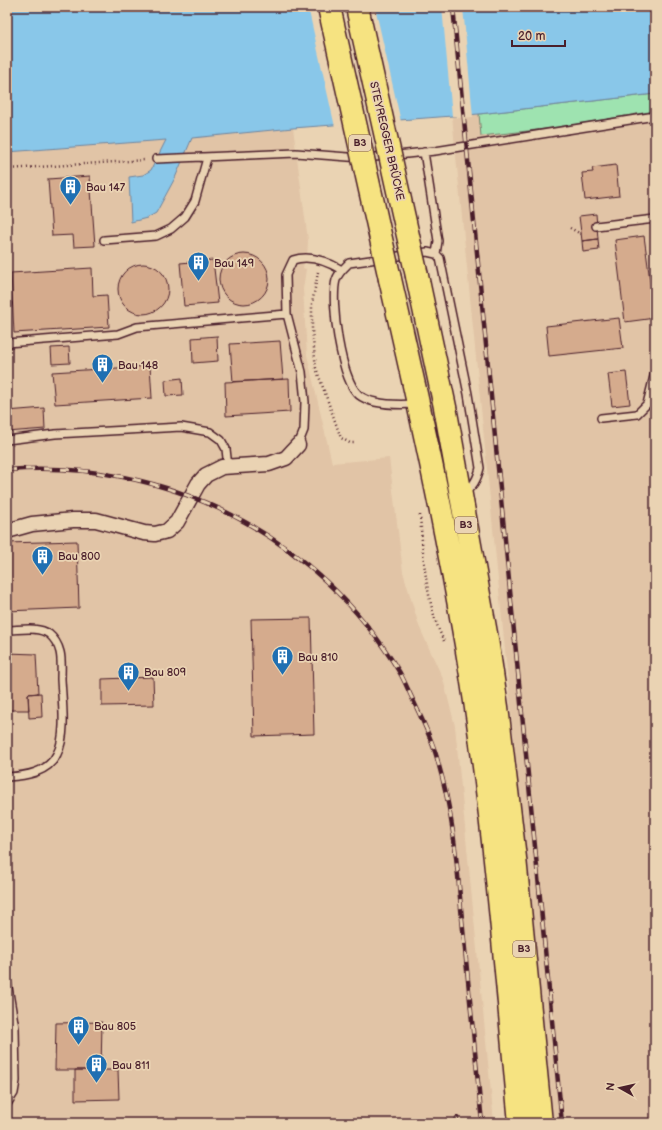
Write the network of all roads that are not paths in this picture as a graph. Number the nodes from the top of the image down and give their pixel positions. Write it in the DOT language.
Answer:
graph roads {
  1 [pos="329,7"];
  2 [pos="357,7"];
  3 [pos="655,116"];
  4 [pos="424,152"];
  5 [pos="207,158"];
  6 [pos="156,159"];
  7 [pos="655,219"];
  8 [pos="596,226"];
  9 [pos="104,240"];
  10 [pos="436,254"];
  11 [pos="342,270"];
  12 [pos="287,314"];
  13 [pos="7,343"];
  14 [pos="655,372"];
  15 [pos="418,404"];
  16 [pos="601,418"];
  17 [pos="7,440"];
  18 [pos="298,445"];
  19 [pos="228,467"];
  20 [pos="460,494"];
  21 [pos="7,531"];
  22 [pos="7,630"];
  23 [pos="7,777"];
  24 [pos="7,967"];
  25 [pos="7,1104"];
  26 [pos="520,1123"];
  27 [pos="541,1123"];
  1 -- 15 [label="main road, B3, bridge"];
  2 -- 20 [label="main road, STEYREGGER BRÜCKE / B3, bridge"];
  3 -- 4 [label="lane"];
  4 -- 5 [label="lane"];
  4 -- 10 [label="lane"];
  5 -- 6 [label="lane"];
  5 -- 9 [label="lane"];
  7 -- 8 [label="lane"];
  10 -- 11 [label="lane"];
  10 -- 20 [label="lane"];
  11 -- 12 [label="lane"];
  11 -- 15 [label="lane"];
  12 -- 13 [label="lane"];
  12 -- 18 [label="lane"];
  14 -- 16 [label="lane"];
  15 -- 26 [label="main road, B3"];
  17 -- 19 [label="lane"];
  18 -- 19 [label="street"];
  19 -- 21 [label="street"];
  20 -- 27 [label="main road, B3"];
  22 -- 23 [label="lane"];
  24 -- 25 [label="lane"];
}
